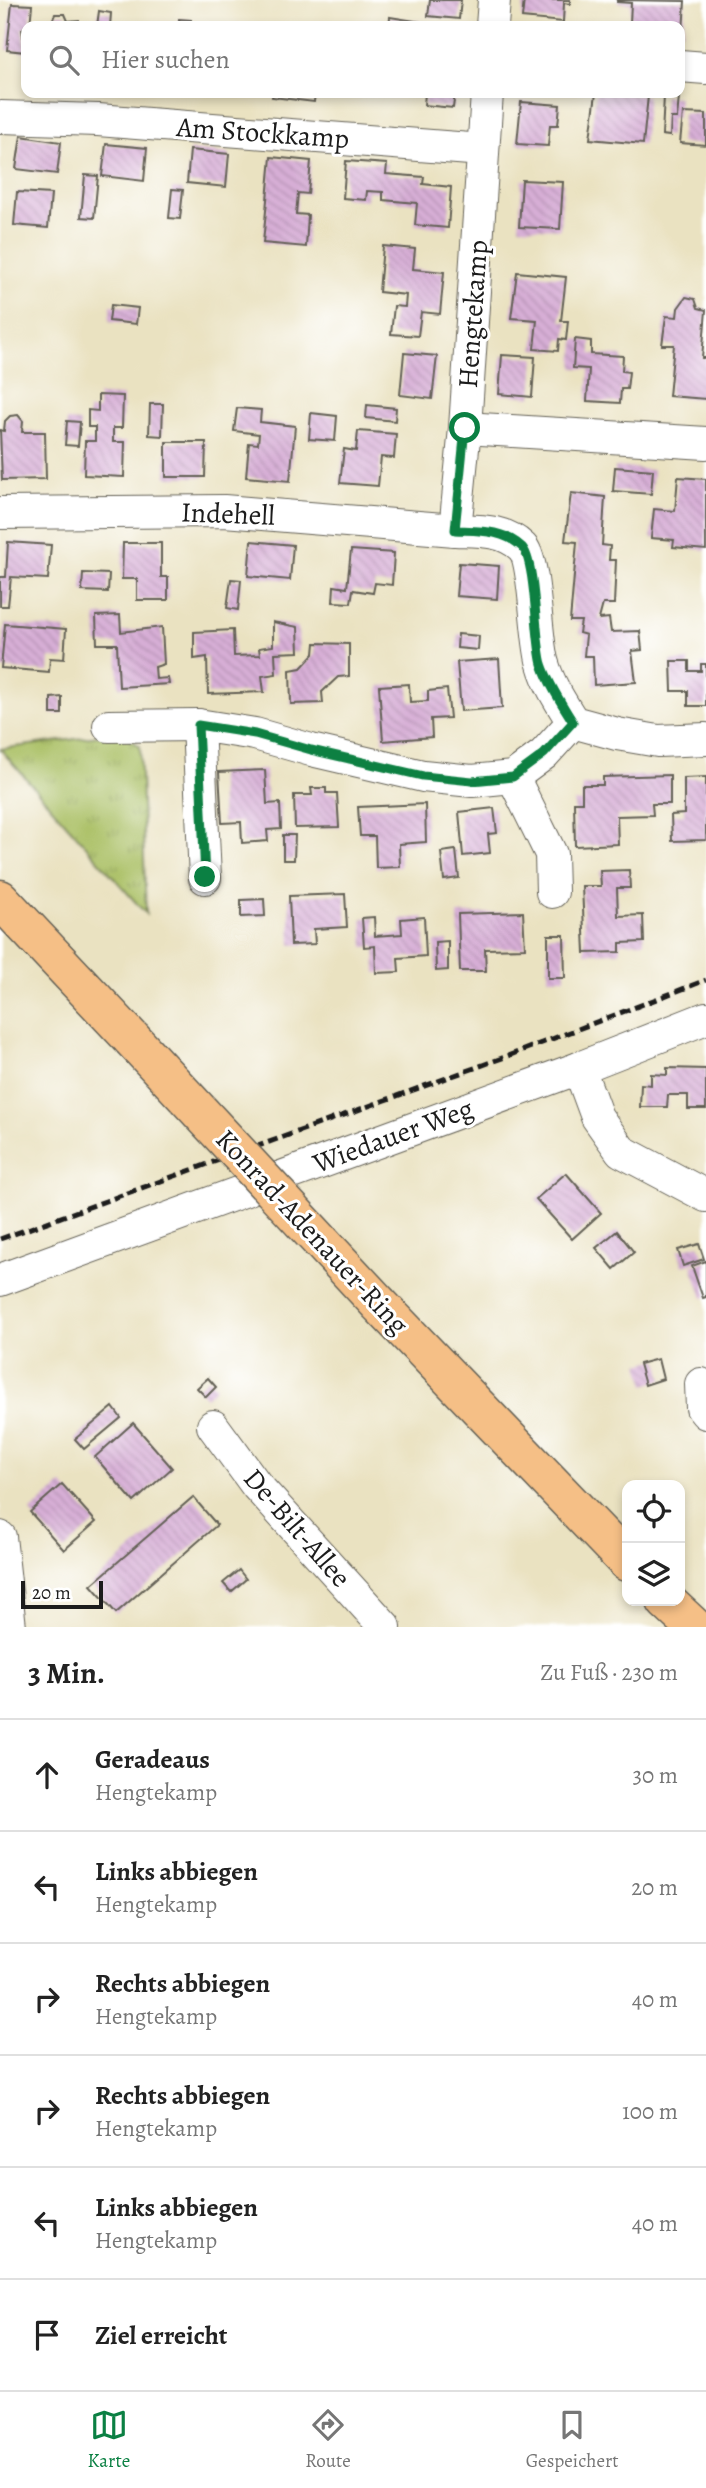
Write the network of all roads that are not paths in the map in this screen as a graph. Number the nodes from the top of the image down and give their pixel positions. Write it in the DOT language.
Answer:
graph roads {
  1 [pos="494,0"];
  2 [pos="492,21"];
  3 [pos="685,66"];
  4 [pos="706,68"];
  5 [pos="487,98"];
  6 [pos="0,117"];
  7 [pos="483,150"];
  8 [pos="465,428"];
  9 [pos="706,443"];
  10 [pos="0,513"];
  11 [pos="455,530"];
  12 [pos="573,722"];
  13 [pos="198,725"];
  14 [pos="109,726"];
  15 [pos="706,739"];
  16 [pos="513,777"];
  17 [pos="205,877"];
  18 [pos="552,892"];
  19 [pos="0,899"];
  20 [pos="706,1018"];
  21 [pos="579,1068"];
  22 [pos="706,1196"];
  23 [pos="0,1280"];
  24 [pos="213,1426"];
  25 [pos="0,1538"];
  26 [pos="622,1557"];
  27 [pos="671,1606"];
  28 [pos="10,1627"];
  29 [pos="385,1627"];
  30 [pos="694,1627"];
  1 -- 2 [label="street"];
  3 -- 4 [label="street"];
  5 -- 7 [label="street, Hengtekamp"];
  6 -- 7 [label="street, Am Stockkamp"];
  7 -- 8 [label="street, Hengtekamp"];
  8 -- 9 [label="street"];
  8 -- 11 [label="street, Hengtekamp"];
  10 -- 11 [label="street, Indehell"];
  11 -- 12 [label="street"];
  12 -- 15 [label="street"];
  12 -- 16 [label="street"];
  13 -- 14 [label="street"];
  13 -- 16 [label="street"];
  13 -- 17 [label="street"];
  16 -- 18 [label="street"];
  19 -- 26 [label="main road, Konrad-Adenauer-Ring, bridge"];
  20 -- 21 [label="street, Wiedauer Weg"];
  21 -- 22 [label="street"];
  21 -- 23 [label="street, Wiedauer Weg"];
  24 -- 29 [label="street, De-Bilt-Allee"];
  25 -- 28 [label="street"];
  27 -- 30 [label="main road"];
}
